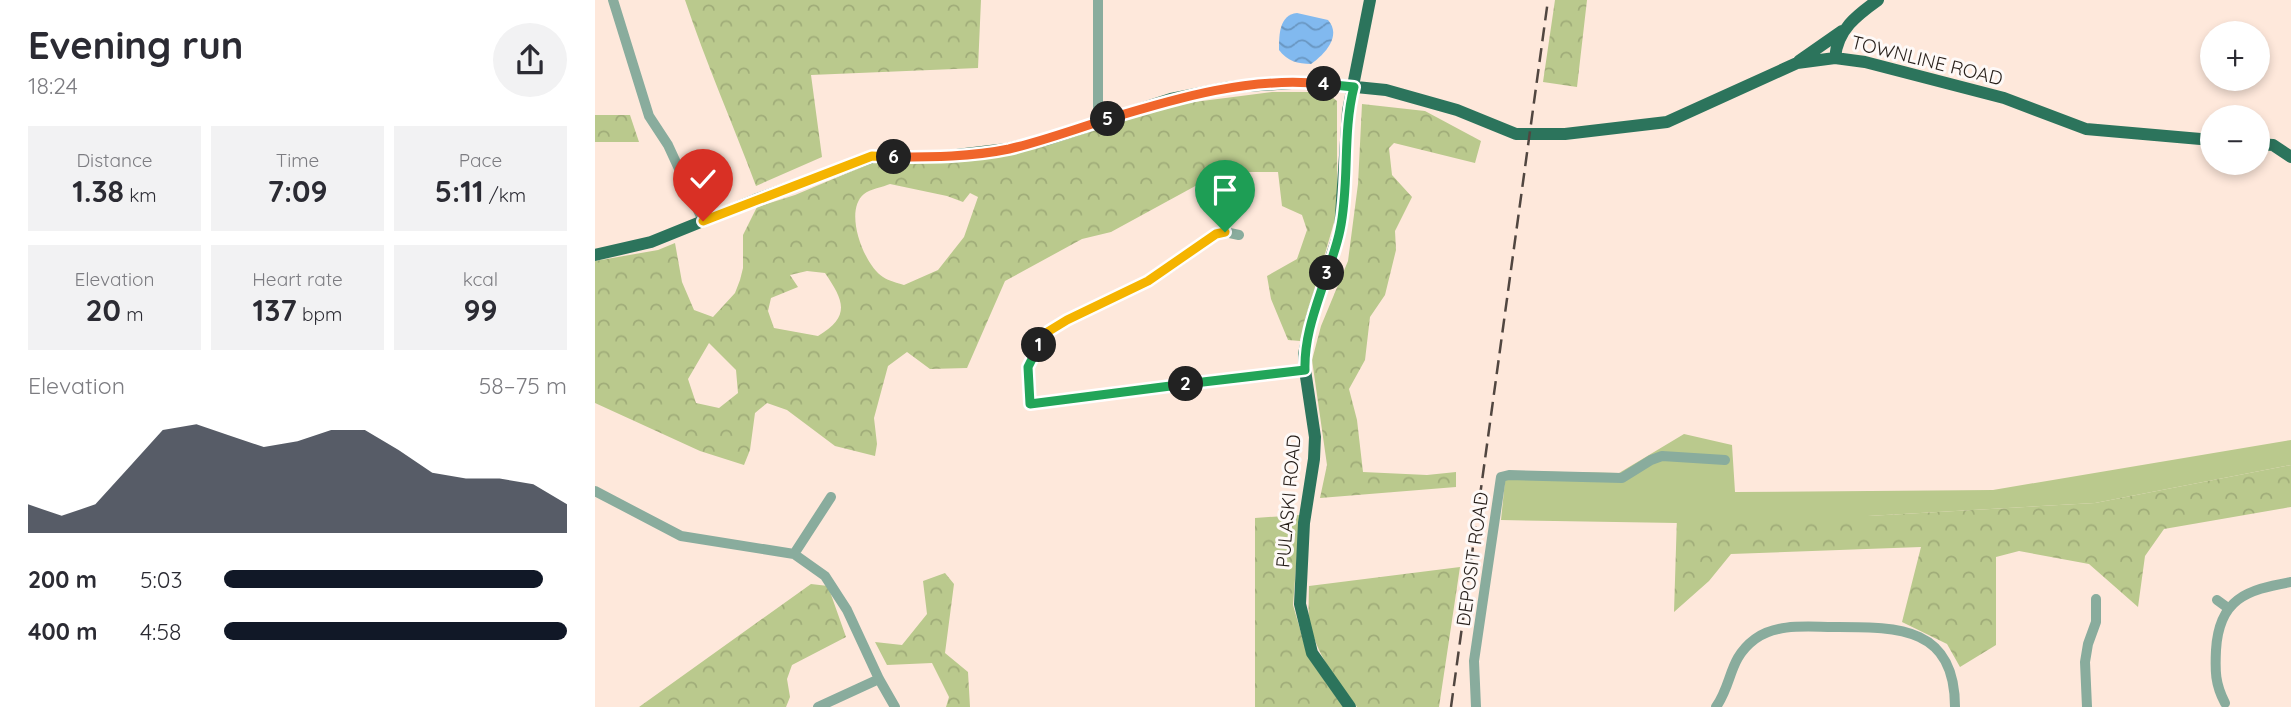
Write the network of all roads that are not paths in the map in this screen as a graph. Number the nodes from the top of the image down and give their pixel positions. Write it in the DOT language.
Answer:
graph roads {
  1 [pos="614,0"];
  2 [pos="1098,0"];
  3 [pos="1370,0"];
  4 [pos="1878,0"];
  5 [pos="1845,29"];
  6 [pos="1835,58"];
  7 [pos="1797,63"];
  8 [pos="1354,87"];
  9 [pos="1098,122"];
  10 [pos="2200,139"];
  11 [pos="2270,145"];
  12 [pos="2291,157"];
  13 [pos="703,221"];
  14 [pos="1239,235"];
  15 [pos="595,255"];
  16 [pos="1305,370"];
  17 [pos="1725,460"];
  18 [pos="595,491"];
  19 [pos="831,496"];
  20 [pos="794,554"];
  21 [pos="2291,582"];
  22 [pos="2097,598"];
  23 [pos="2217,600"];
  24 [pos="2228,608"];
  25 [pos="879,679"];
  26 [pos="2225,703"];
  27 [pos="818,707"];
  28 [pos="895,707"];
  29 [pos="1350,707"];
  30 [pos="1476,707"];
  31 [pos="1716,707"];
  32 [pos="1955,707"];
  33 [pos="2087,707"];
  1 -- 13 [label="street"];
  2 -- 9 [label="street"];
  3 -- 8 [label="main road, PULASKI ROAD"];
  4 -- 5 [label="main road"];
  5 -- 6 [label="main road"];
  5 -- 7 [label="main road"];
  6 -- 7 [label="main road, TOWNLINE ROAD"];
  6 -- 10 [label="main road, TOWNLINE ROAD"];
  7 -- 8 [label="main road, TOWNLINE ROAD"];
  8 -- 9 [label="main road, TOWNLINE ROAD"];
  8 -- 16 [label="main road, PULASKI ROAD"];
  9 -- 13 [label="main road, TOWNLINE ROAD"];
  11 -- 12 [label="main road"];
  13 -- 15 [label="main road, TOWNLINE ROAD"];
  14 -- 16 [label="street"];
  16 -- 29 [label="main road, PULASKI ROAD"];
  17 -- 30 [label="street, DEPOSIT ROAD"];
  18 -- 20 [label="street"];
  19 -- 20 [label="street"];
  20 -- 25 [label="street"];
  21 -- 24 [label="street"];
  22 -- 33 [label="street"];
  23 -- 24 [label="street"];
  24 -- 26 [label="street"];
  25 -- 27 [label="street"];
  25 -- 28 [label="street"];
  31 -- 32 [label="street"];
}
